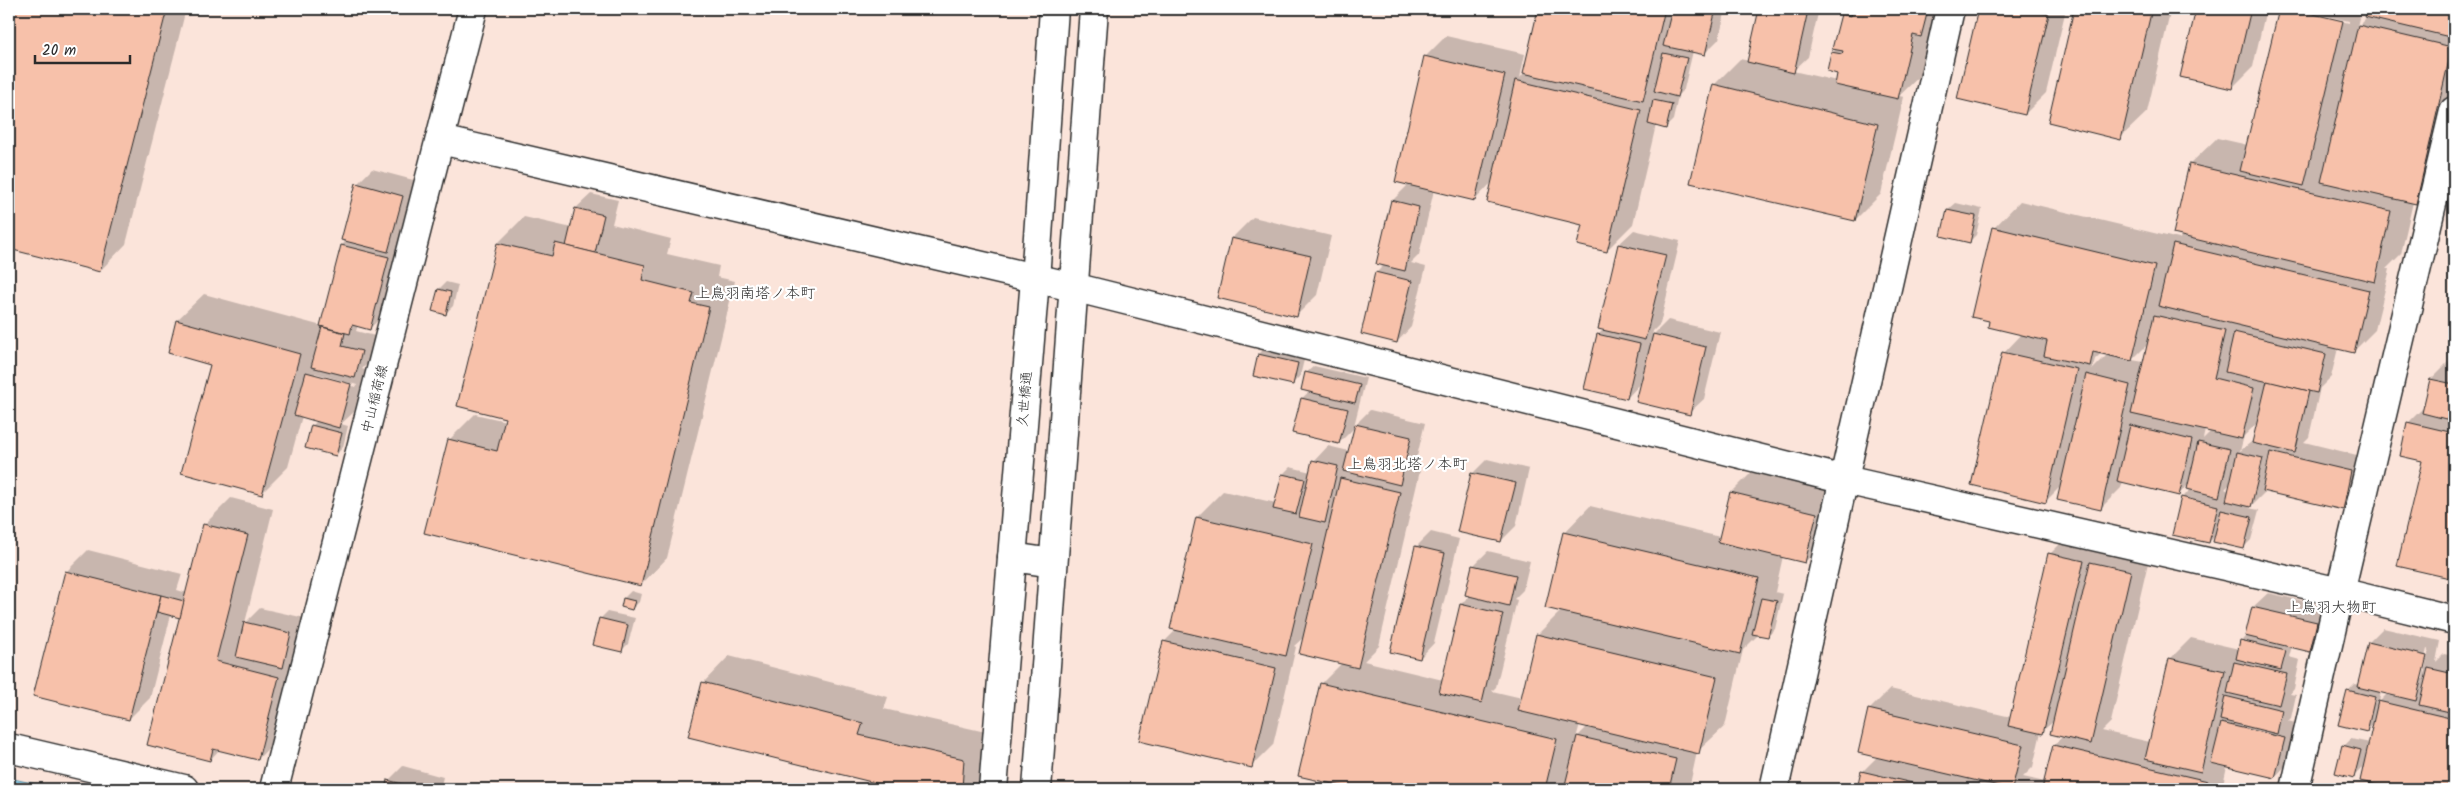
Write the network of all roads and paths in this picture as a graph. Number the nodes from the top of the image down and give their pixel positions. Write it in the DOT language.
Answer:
graph roads {
  1 [pos="473,9"];
  2 [pos="1054,9"];
  3 [pos="1094,9"];
  4 [pos="1950,9"];
  5 [pos="2454,111"];
  6 [pos="441,140"];
  7 [pos="1035,279"];
  8 [pos="1073,287"];
  9 [pos="1845,480"];
  10 [pos="1012,557"];
  11 [pos="1054,563"];
  12 [pos="2340,592"];
  13 [pos="2454,620"];
  14 [pos="9,748"];
  15 [pos="184,789"];
  16 [pos="274,789"];
  17 [pos="993,789"];
  18 [pos="1037,789"];
  19 [pos="1774,789"];
  20 [pos="2295,789"];
  1 -- 6 [label="street, 中山稲荷線"];
  2 -- 7 [label="street, 久世橋通"];
  3 -- 8 [label="street"];
  4 -- 9 [label="street"];
  5 -- 12 [label="street"];
  6 -- 7 [label="street"];
  6 -- 16 [label="street, 中山稲荷線"];
  7 -- 8 [label="street"];
  7 -- 10 [label="street, 久世橋通"];
  8 -- 9 [label="street"];
  8 -- 11 [label="street"];
  9 -- 12 [label="street"];
  9 -- 19 [label="street"];
  10 -- 11 [label="street"];
  10 -- 17 [label="street, 久世橋通"];
  11 -- 18 [label="street"];
  12 -- 13 [label="street"];
  12 -- 20 [label="street"];
  14 -- 15 [label="street"];
}
